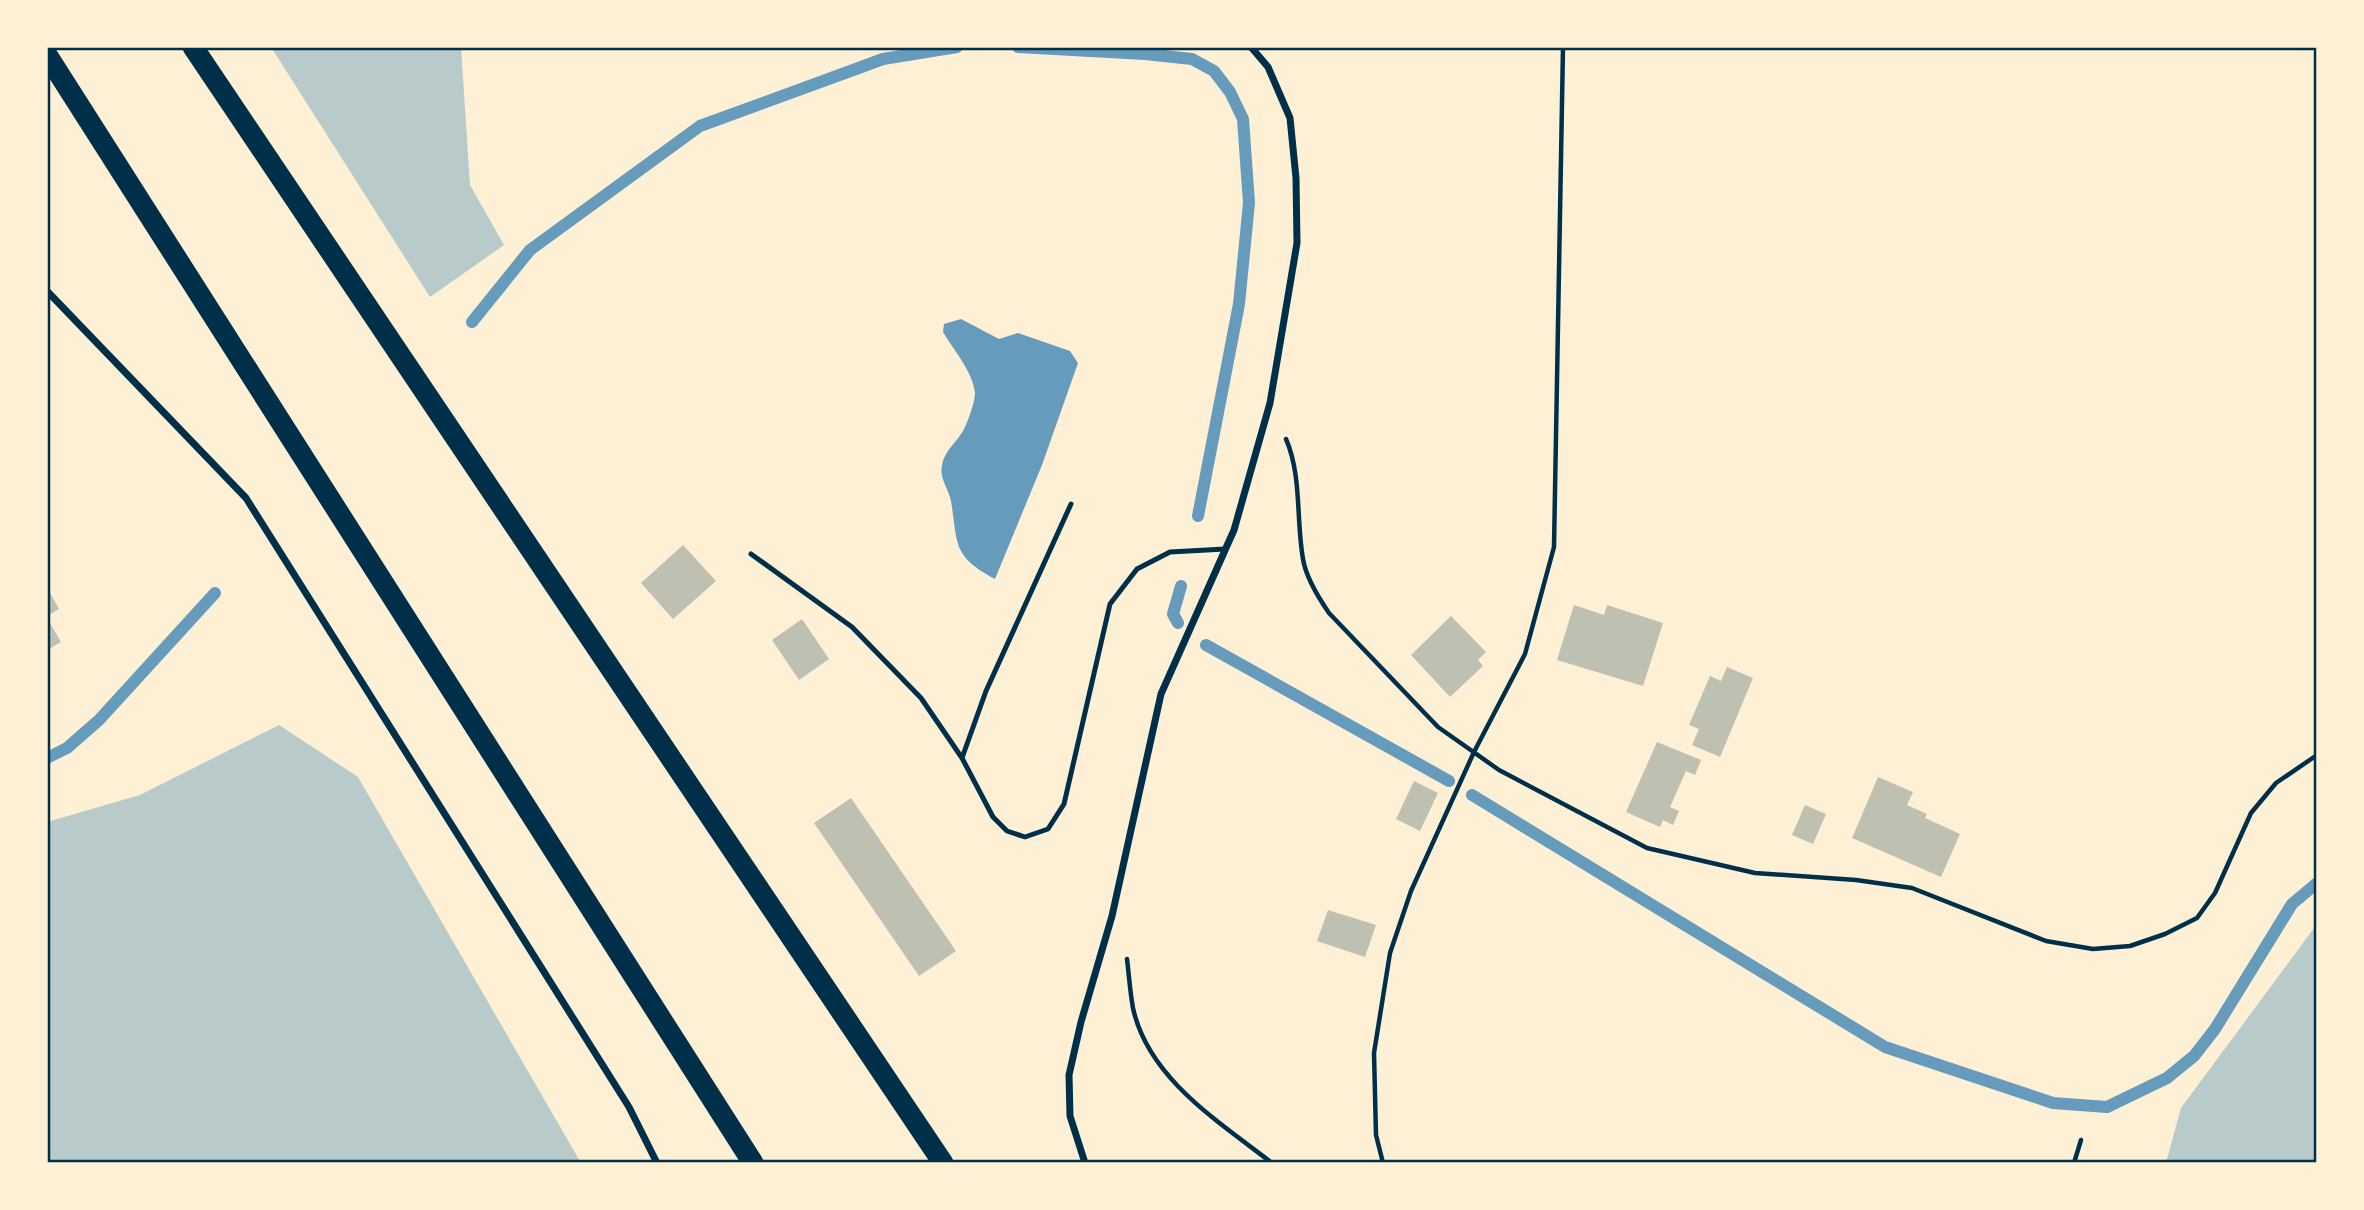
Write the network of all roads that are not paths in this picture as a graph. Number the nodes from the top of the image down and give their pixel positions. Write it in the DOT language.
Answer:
graph roads {
  1 [pos="193,47"];
  2 [pos="1251,47"];
  3 [pos="47,55"];
  4 [pos="47,291"];
  5 [pos="1071,504"];
  6 [pos="1225,549"];
  7 [pos="751,554"];
  8 [pos="962,758"];
  9 [pos="657,1163"];
  10 [pos="753,1163"];
  11 [pos="943,1163"];
  12 [pos="1085,1163"];
  1 -- 11 [label="highway"];
  2 -- 6 [label="street"];
  3 -- 10 [label="highway"];
  4 -- 9 [label="street"];
  5 -- 8 [label="lane"];
  6 -- 8 [label="lane"];
  6 -- 12 [label="street"];
  7 -- 8 [label="lane"];
}
